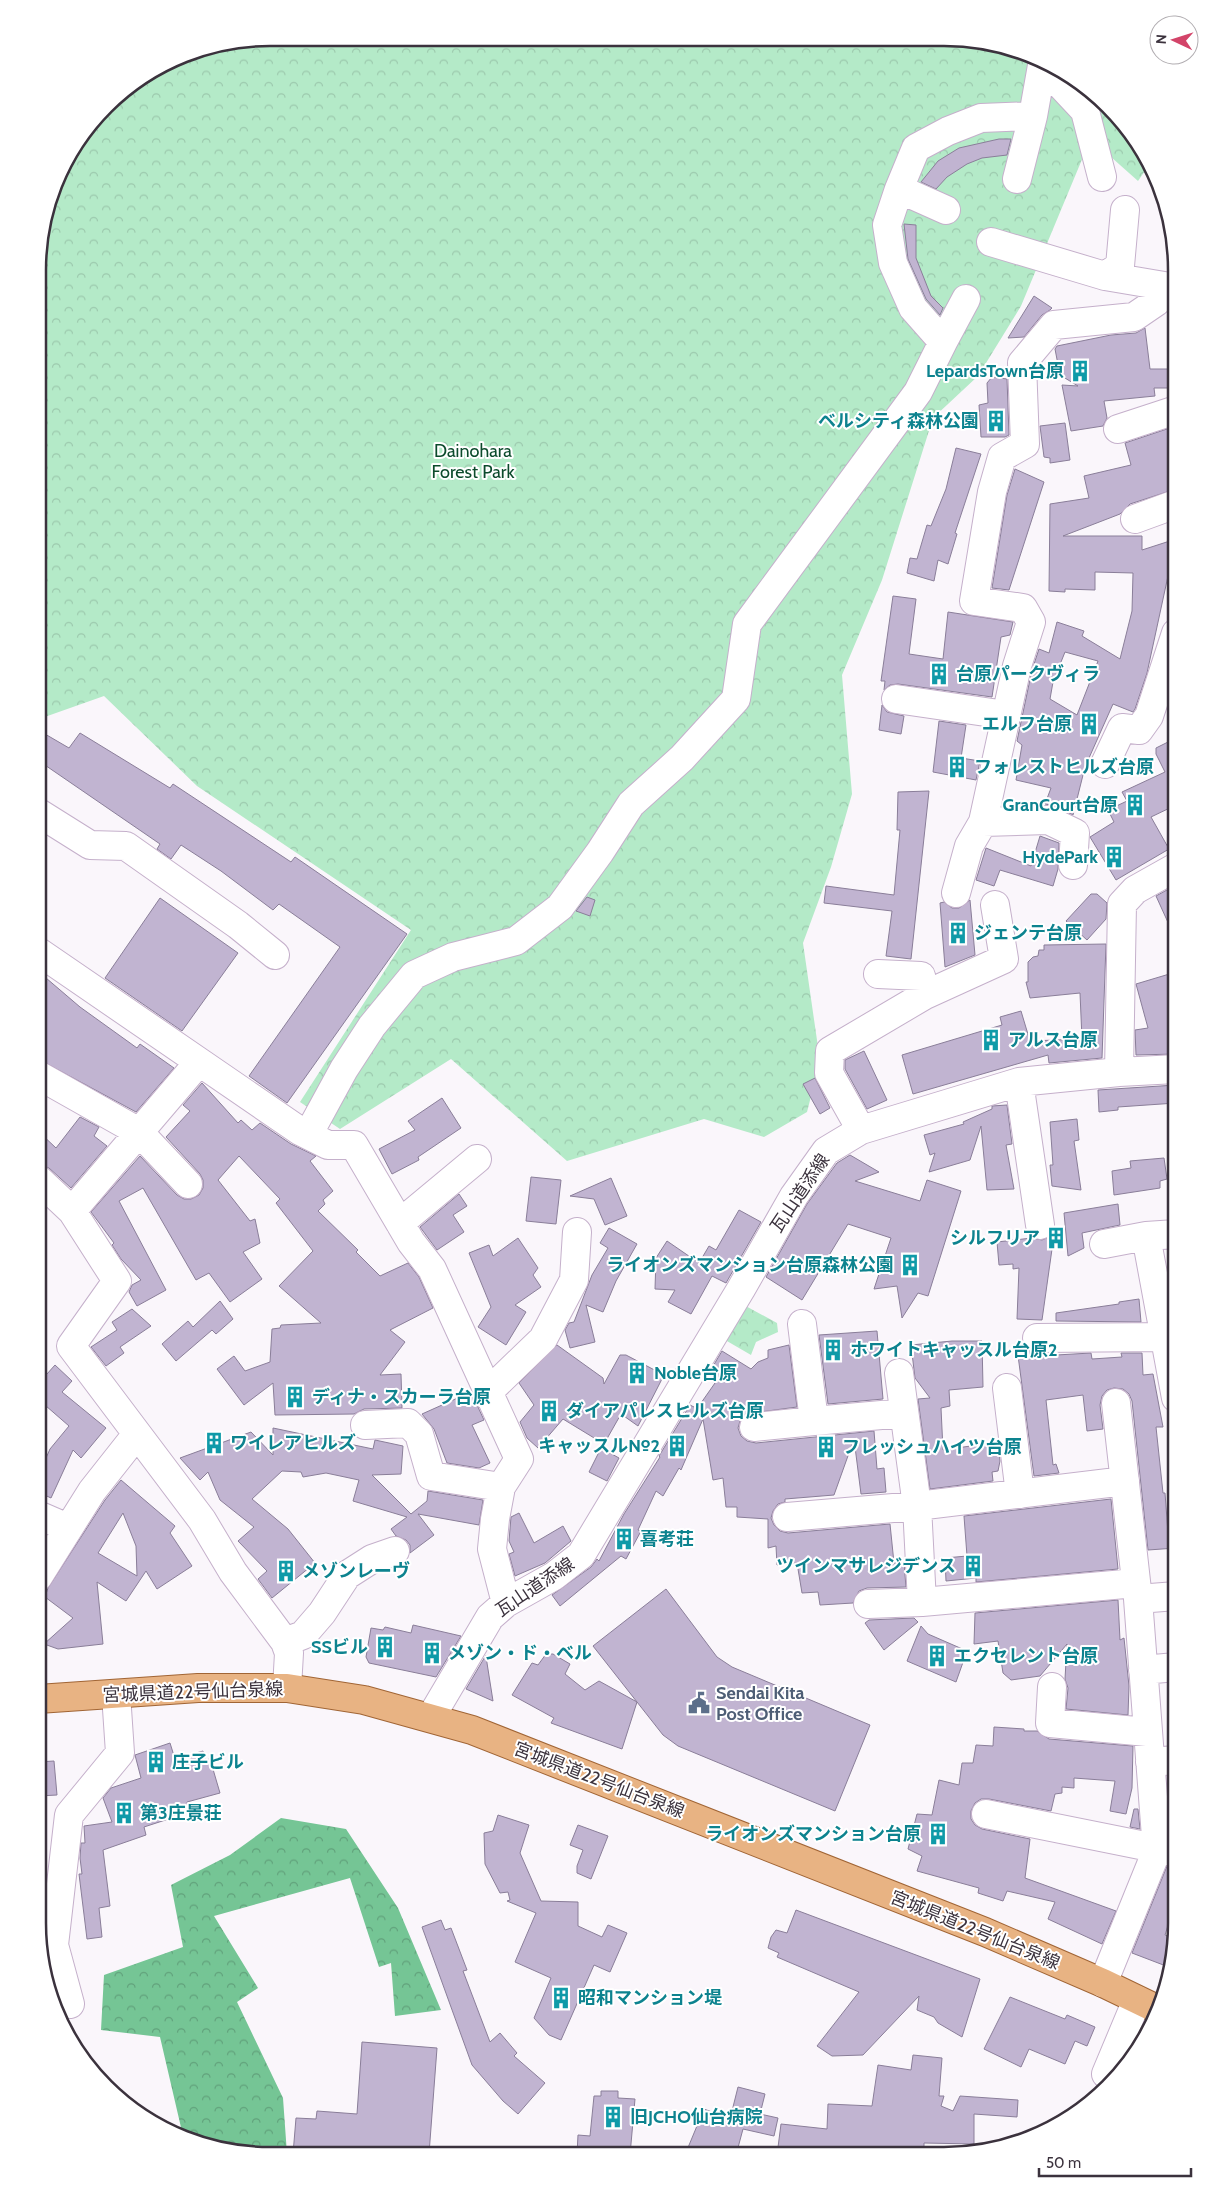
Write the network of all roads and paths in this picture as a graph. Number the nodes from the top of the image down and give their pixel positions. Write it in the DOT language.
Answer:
graph roads {
  1 [pos="1041,68"];
  2 [pos="1053,74"];
  3 [pos="1033,116"];
  4 [pos="1102,177"];
  5 [pos="1017,179"];
  6 [pos="898,189"];
  7 [pos="946,210"];
  8 [pos="1125,210"];
  9 [pos="990,242"];
  10 [pos="1105,276"];
  11 [pos="1168,287"];
  12 [pos="1168,293"];
  13 [pos="966,299"];
  14 [pos="943,342"];
  15 [pos="1168,413"];
  16 [pos="1118,429"];
  17 [pos="1168,507"];
  18 [pos="1135,519"];
  19 [pos="1168,658"];
  20 [pos="896,699"];
  21 [pos="1006,715"];
  22 [pos="1105,764"];
  23 [pos="46,817"];
  24 [pos="983,822"];
  25 [pos="1073,865"];
  26 [pos="1168,871"];
  27 [pos="956,893"];
  28 [pos="995,905"];
  29 [pos="275,955"];
  30 [pos="46,957"];
  31 [pos="878,974"];
  32 [pos="925,995"];
  33 [pos="199,1062"];
  34 [pos="1168,1069"];
  35 [pos="1119,1072"];
  36 [pos="46,1080"];
  37 [pos="1019,1082"];
  38 [pos="861,1130"];
  39 [pos="139,1132"];
  40 [pos="308,1136"];
  41 [pos="477,1159"];
  42 [pos="188,1184"];
  43 [pos="46,1186"];
  44 [pos="72,1211"];
  45 [pos="400,1223"];
  46 [pos="1040,1225"];
  47 [pos="577,1232"];
  48 [pos="1168,1235"];
  49 [pos="1146,1236"];
  50 [pos="1104,1244"];
  51 [pos="802,1324"];
  52 [pos="1037,1338"];
  53 [pos="1165,1338"];
  54 [pos="1168,1354"];
  55 [pos="898,1373"];
  56 [pos="1008,1388"];
  57 [pos="488,1392"];
  58 [pos="1116,1403"];
  59 [pos="904,1413"];
  60 [pos="814,1421"];
  61 [pos="365,1425"];
  62 [pos="754,1427"];
  63 [pos="137,1434"];
  64 [pos="1124,1482"];
  65 [pos="501,1487"];
  66 [pos="1020,1494"];
  67 [pos="917,1506"];
  68 [pos="787,1517"];
  69 [pos="46,1518"];
  70 [pos="68,1528"];
  71 [pos="395,1551"];
  72 [pos="46,1565"];
  73 [pos="1137,1591"];
  74 [pos="1168,1595"];
  75 [pos="922,1602"];
  76 [pos="506,1603"];
  77 [pos="868,1604"];
  78 [pos="285,1642"];
  79 [pos="1168,1668"];
  80 [pos="1143,1670"];
  81 [pos="1052,1687"];
  82 [pos="286,1688"];
  83 [pos="116,1694"];
  84 [pos="46,1698"];
  85 [pos="431,1717"];
  86 [pos="1147,1732"];
  87 [pos="1163,1761"];
  88 [pos="986,1814"];
  89 [pos="1167,1851"];
  90 [pos="1103,1983"];
  91 [pos="70,2004"];
  92 [pos="1148,2005"];
  93 [pos="1106,2074"];
  1 -- 3 [label="street"];
  2 -- 4 [label="street"];
  3 -- 5 [label="street"];
  3 -- 6 [label="street"];
  6 -- 7 [label="street"];
  6 -- 14 [label="street"];
  8 -- 10 [label="street"];
  9 -- 10 [label="street"];
  10 -- 11 [label="street"];
  12 -- 21 [label="street"];
  13 -- 14 [label="street"];
  14 -- 40 [label="street"];
  15 -- 16 [label="street"];
  17 -- 18 [label="street"];
  19 -- 22 [label="street"];
  20 -- 21 [label="street"];
  21 -- 24 [label="street"];
  23 -- 29 [label="street"];
  24 -- 25 [label="street"];
  24 -- 27 [label="street"];
  26 -- 35 [label="street"];
  28 -- 32 [label="street"];
  30 -- 33 [label="street"];
  31 -- 32 [label="street"];
  32 -- 38 [label="street"];
  33 -- 39 [label="street"];
  33 -- 40 [label="street"];
  34 -- 35 [label="street, 瓦山道添線"];
  35 -- 37 [label="street, 瓦山道添線"];
  36 -- 39 [label="street"];
  37 -- 38 [label="street, 瓦山道添線"];
  37 -- 46 [label="street"];
  38 -- 76 [label="street, 瓦山道添線"];
  39 -- 42 [label="street"];
  39 -- 44 [label="street"];
  40 -- 45 [label="street"];
  41 -- 45 [label="street"];
  43 -- 44 [label="street"];
  44 -- 63 [label="street"];
  45 -- 57 [label="street"];
  47 -- 57 [label="street"];
  48 -- 49 [label="street"];
  49 -- 50 [label="street"];
  49 -- 53 [label="street"];
  51 -- 60 [label="street"];
  52 -- 53 [label="street"];
  53 -- 54 [label="street"];
  55 -- 59 [label="street"];
  56 -- 66 [label="street"];
  57 -- 65 [label="street"];
  58 -- 64 [label="street"];
  59 -- 60 [label="street"];
  59 -- 67 [label="street"];
  60 -- 62 [label="street"];
  61 -- 65 [label="street"];
  63 -- 70 [label="street"];
  63 -- 78 [label="street"];
  64 -- 66 [label="street"];
  64 -- 73 [label="street"];
  65 -- 76 [label="street"];
  66 -- 67 [label="street"];
  67 -- 68 [label="street"];
  67 -- 75 [label="street"];
  69 -- 70 [label="street"];
  70 -- 72 [label="street"];
  71 -- 78 [label="street"];
  73 -- 74 [label="street"];
  73 -- 75 [label="street"];
  73 -- 80 [label="street"];
  75 -- 77 [label="street"];
  76 -- 85 [label="street, 瓦山道添線"];
  78 -- 82 [label="street"];
  79 -- 80 [label="street"];
  80 -- 86 [label="street"];
  81 -- 86 [label="street"];
  82 -- 83 [label="main road, 宮城県道22号仙台泉線"];
  82 -- 85 [label="main road, 宮城県道22号仙台泉線"];
  83 -- 84 [label="main road, 宮城県道22号仙台泉線"];
  83 -- 91 [label="street"];
  85 -- 90 [label="main road, 宮城県道22号仙台泉線"];
  86 -- 87 [label="street"];
  87 -- 89 [label="street"];
  88 -- 89 [label="street"];
  89 -- 90 [label="street"];
  90 -- 92 [label="main road, 宮城県道22号仙台泉線"];
  92 -- 93 [label="street"];
}
